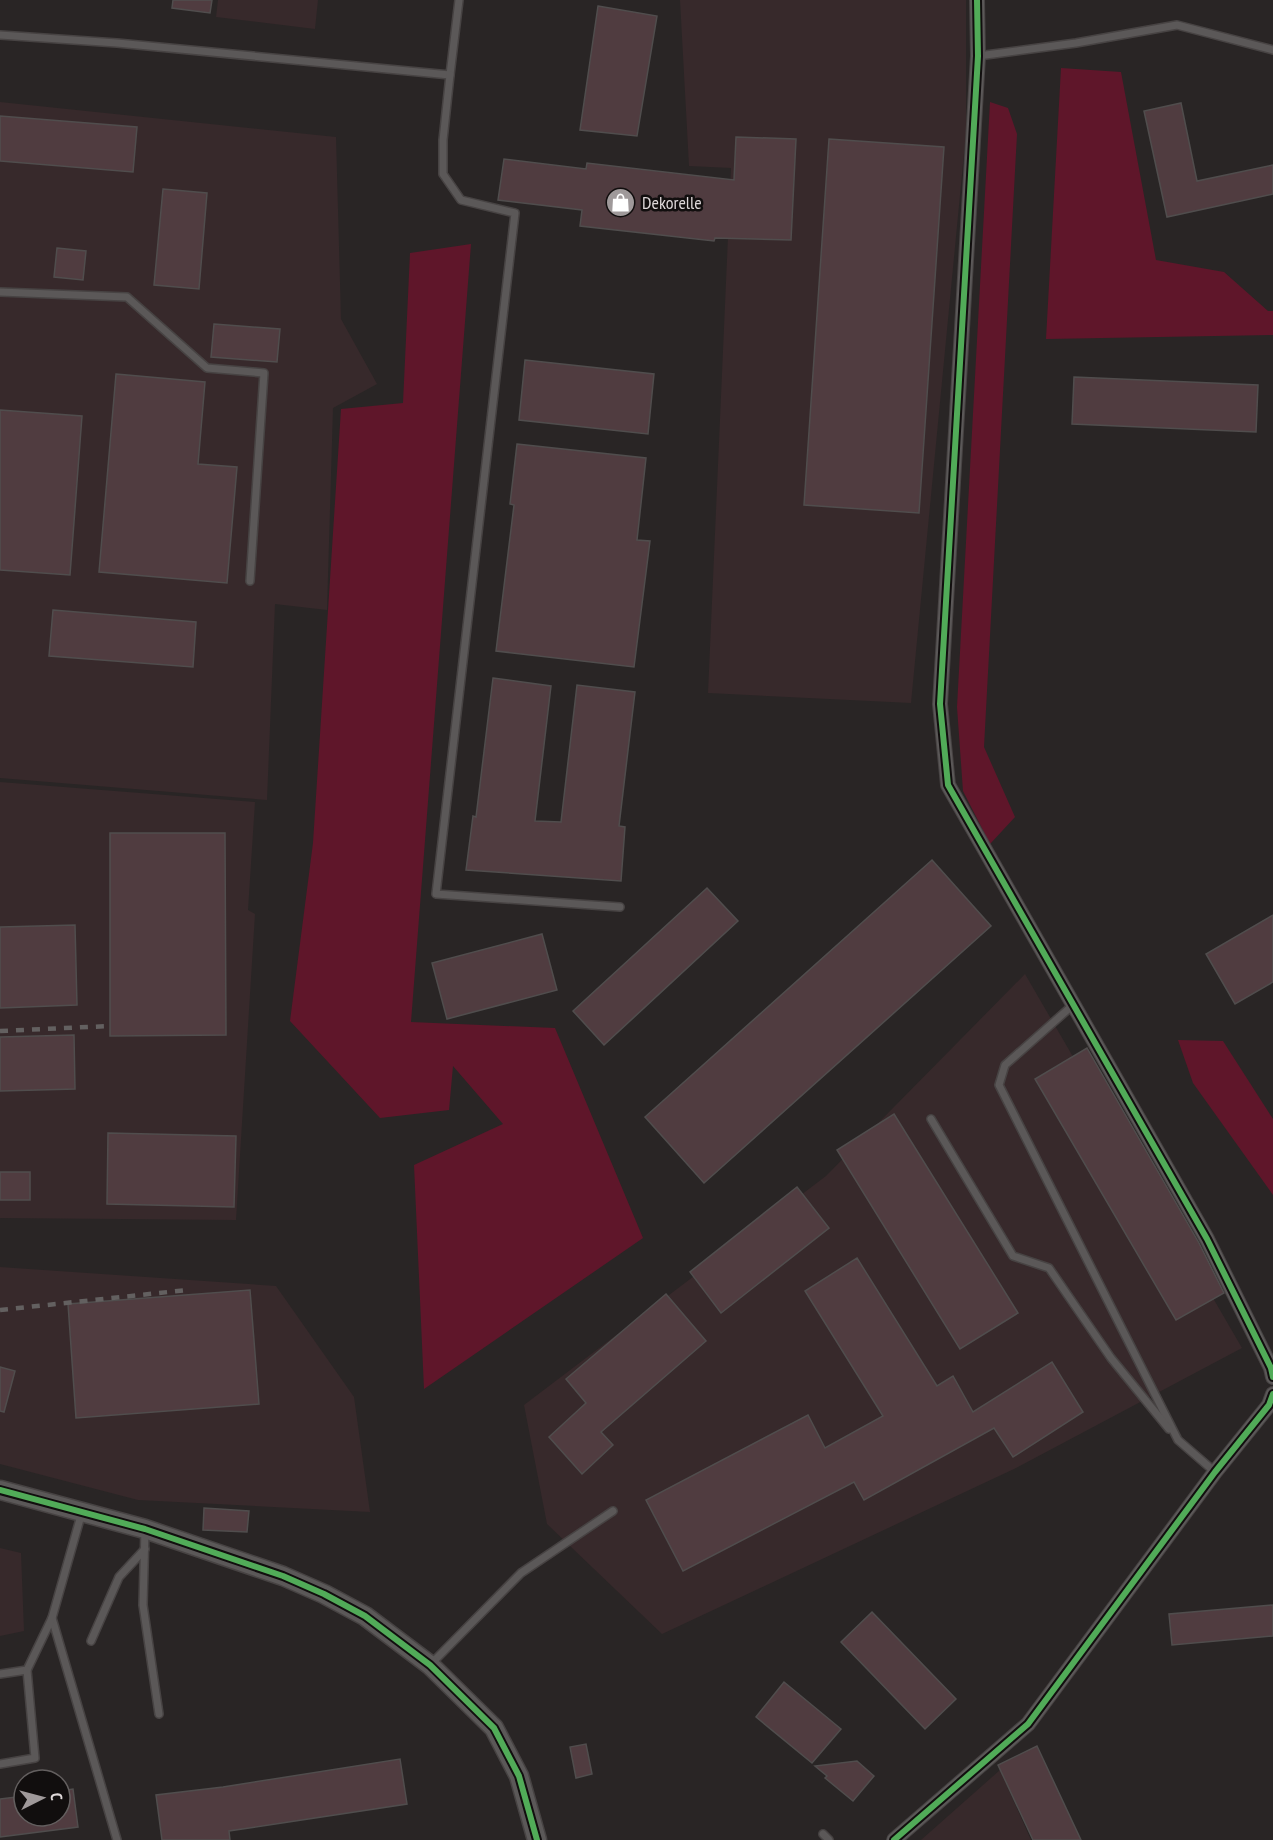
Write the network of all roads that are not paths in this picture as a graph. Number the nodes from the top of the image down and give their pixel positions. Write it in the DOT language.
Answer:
graph roads {
  1 [pos="459,0"];
  2 [pos="977,0"];
  3 [pos="0,35"];
  4 [pos="1273,50"];
  5 [pos="978,56"];
  6 [pos="450,75"];
  7 [pos="0,292"];
  8 [pos="250,581"];
  9 [pos="620,907"];
  10 [pos="1073,1005"];
  11 [pos="930,1119"];
  12 [pos="1273,1377"];
  13 [pos="1273,1394"];
  14 [pos="1178,1440"];
  15 [pos="1215,1473"];
  16 [pos="0,1490"];
  17 [pos="613,1511"];
  18 [pos="82,1512"];
  19 [pos="145,1530"];
  20 [pos="145,1549"];
  21 [pos="51,1618"];
  22 [pos="91,1641"];
  23 [pos="430,1665"];
  24 [pos="27,1670"];
  25 [pos="0,1674"];
  26 [pos="159,1714"];
  27 [pos="0,1764"];
  28 [pos="823,1834"];
  29 [pos="117,1840"];
  30 [pos="537,1840"];
  31 [pos="829,1840"];
  32 [pos="894,1840"];
  1 -- 6 [label="lane"];
  2 -- 5 [label="street"];
  3 -- 6 [label="lane"];
  4 -- 5 [label="lane"];
  5 -- 10 [label="street"];
  6 -- 9 [label="lane"];
  7 -- 8 [label="lane"];
  10 -- 12 [label="street"];
  10 -- 14 [label="lane"];
  11 -- 14 [label="lane"];
  13 -- 15 [label="street"];
  14 -- 15 [label="lane"];
  15 -- 32 [label="street"];
  16 -- 18 [label="street"];
  17 -- 23 [label="lane"];
  18 -- 19 [label="street"];
  18 -- 21 [label="lane"];
  19 -- 20 [label="lane"];
  19 -- 23 [label="street"];
  20 -- 22 [label="lane"];
  20 -- 26 [label="lane"];
  21 -- 24 [label="lane"];
  21 -- 29 [label="lane"];
  23 -- 30 [label="street"];
  24 -- 25 [label="lane"];
  24 -- 27 [label="lane"];
  28 -- 31 [label="lane"];
}
